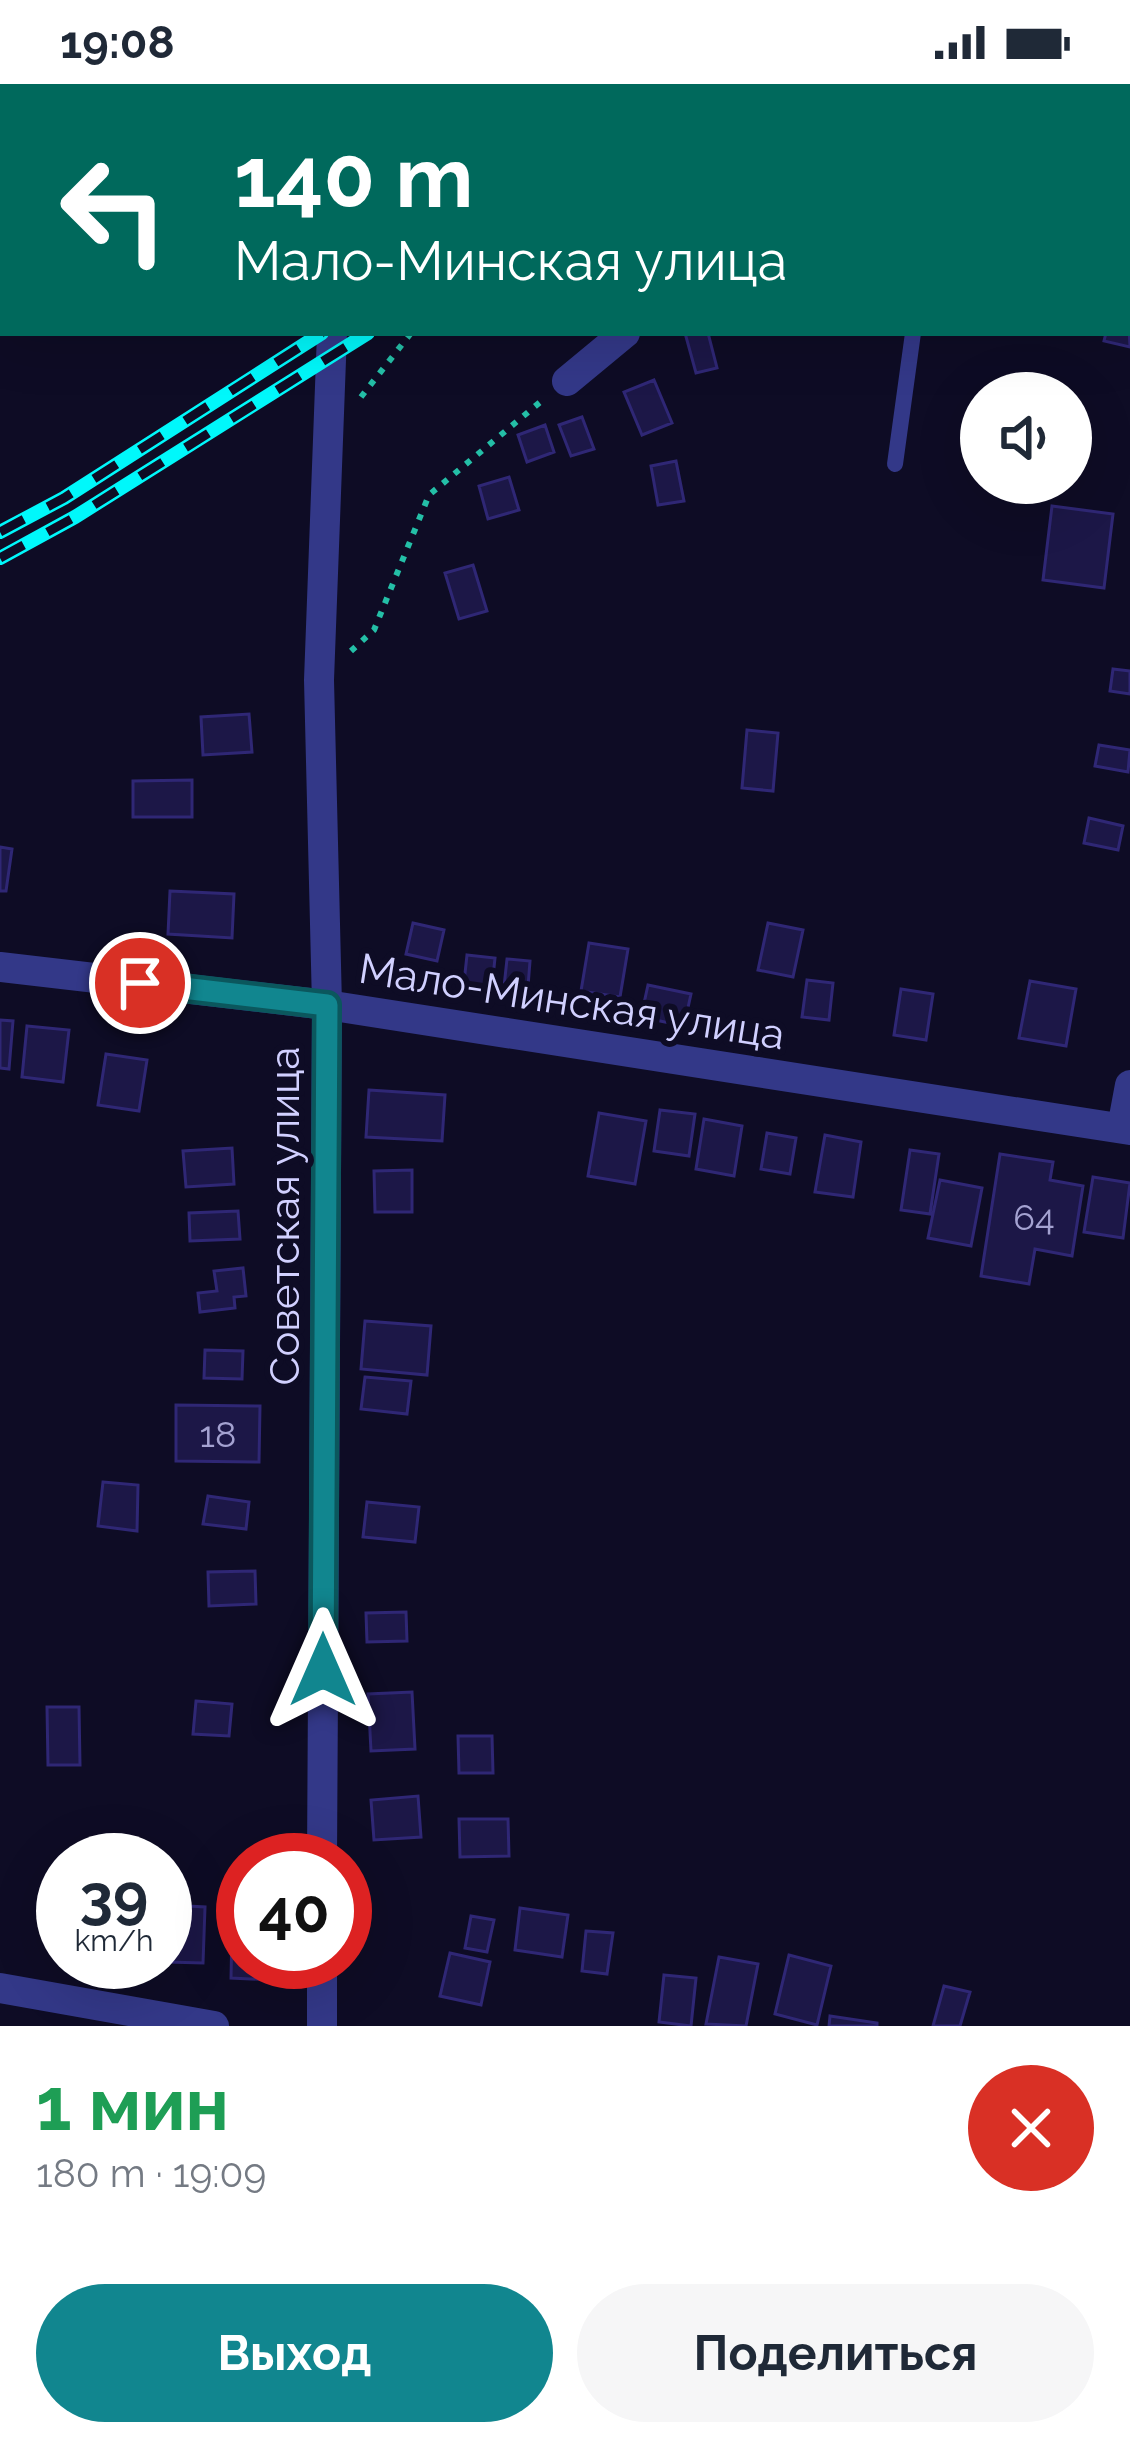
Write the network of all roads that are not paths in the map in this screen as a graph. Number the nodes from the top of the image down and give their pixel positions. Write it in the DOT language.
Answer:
graph roads {
  1 [pos="622,336"];
  2 [pos="913,336"];
  3 [pos="333,345"];
  4 [pos="567,380"];
  5 [pos="895,464"];
  6 [pos="0,967"];
  7 [pos="327,1005"];
  8 [pos="1130,1085"];
  9 [pos="1126,1129"];
  10 [pos="322,1833"];
  11 [pos="0,1988"];
  12 [pos="322,1989"];
  13 [pos="214,2026"];
  14 [pos="322,2026"];
  1 -- 4 [label="street"];
  2 -- 5 [label="lane"];
  3 -- 7 [label="street, Советская улица"];
  6 -- 7 [label="street, Мало-Минская улица"];
  7 -- 9 [label="street, Мало-Минская улица"];
  7 -- 10 [label="street, Советская улица"];
  8 -- 9 [label="street"];
  11 -- 13 [label="street"];
  12 -- 14 [label="street"];
}
